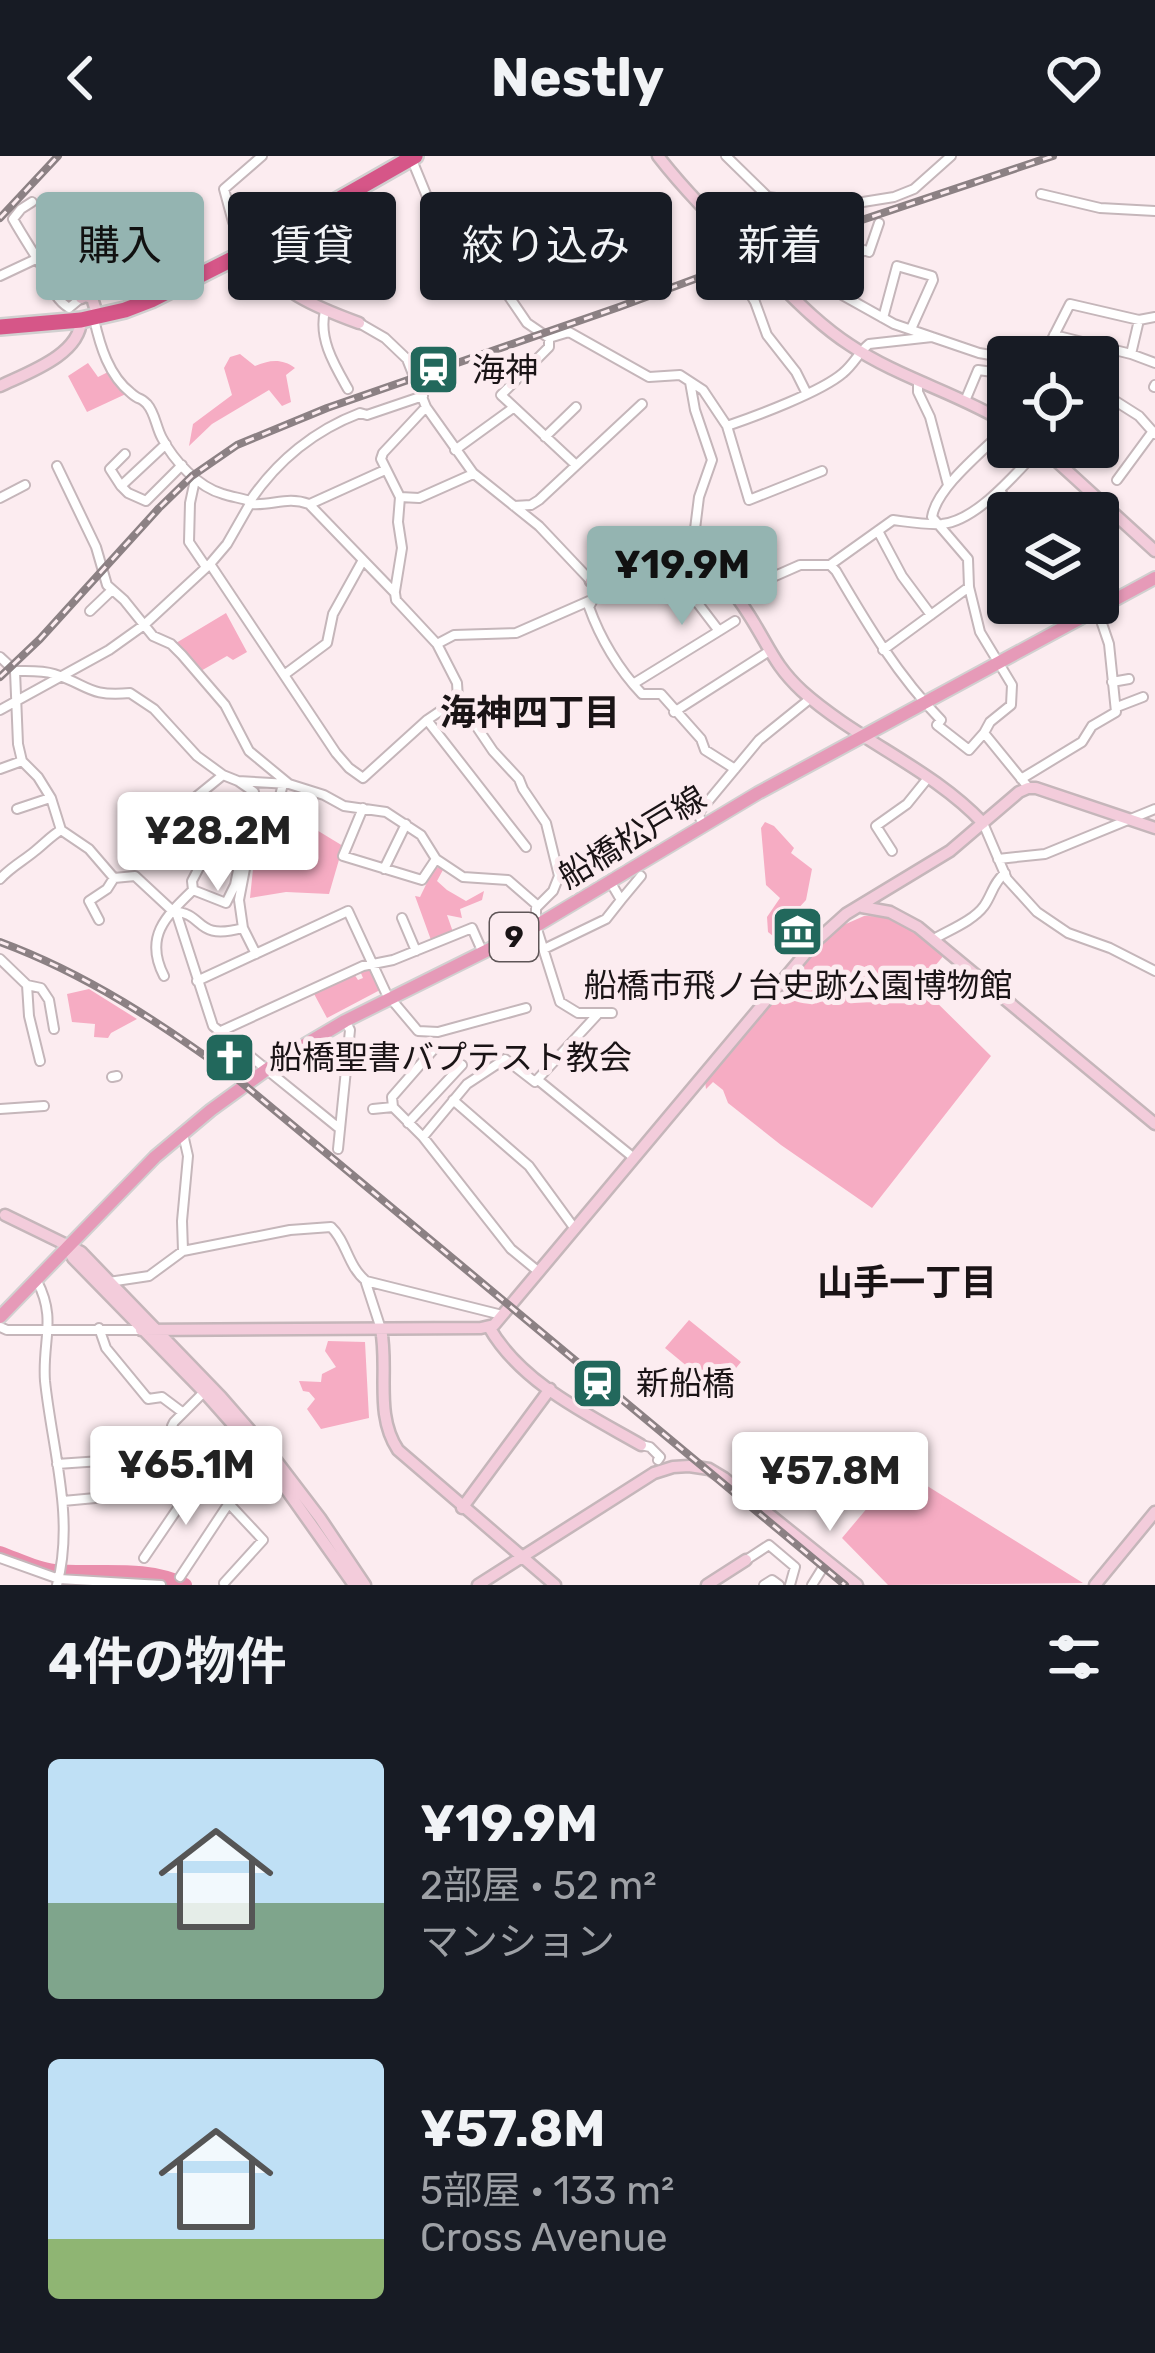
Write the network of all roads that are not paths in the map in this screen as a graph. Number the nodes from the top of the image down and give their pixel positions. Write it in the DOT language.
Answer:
graph roads {
  1 [pos="262,156"];
  2 [pos="658,156"];
  3 [pos="726,156"];
  4 [pos="951,156"];
  5 [pos="413,157"];
  6 [pos="352,192"];
  7 [pos="1041,194"];
  8 [pos="696,201"];
  9 [pos="32,202"];
  10 [pos="228,204"];
  11 [pos="1155,211"];
  12 [pos="879,223"];
  13 [pos="864,250"];
  14 [pos="36,257"];
  15 [pos="36,259"];
  16 [pos="228,261"];
  17 [pos="0,276"];
  18 [pos="92,300"];
  19 [pos="307,300"];
  20 [pos="754,300"];
  21 [pos="797,300"];
  22 [pos="852,300"];
  23 [pos="325,311"];
  24 [pos="1155,316"];
  25 [pos="91,318"];
  26 [pos="883,318"];
  27 [pos="1139,320"];
  28 [pos="359,323"];
  29 [pos="0,327"];
  30 [pos="911,330"];
  31 [pos="1054,335"];
  32 [pos="932,337"];
  33 [pos="549,338"];
  34 [pos="860,352"];
  35 [pos="987,354"];
  36 [pos="1131,354"];
  37 [pos="1155,363"];
  38 [pos="987,371"];
  39 [pos="918,381"];
  40 [pos="690,382"];
  41 [pos="0,386"];
  42 [pos="348,389"];
  43 [pos="806,392"];
  44 [pos="423,395"];
  45 [pos="965,400"];
  46 [pos="1119,403"];
  47 [pos="642,404"];
  48 [pos="426,407"];
  49 [pos="576,407"];
  50 [pos="513,408"];
  51 [pos="987,413"];
  52 [pos="727,426"];
  53 [pos="1154,433"];
  54 [pos="545,437"];
  55 [pos="166,444"];
  56 [pos="987,446"];
  57 [pos="455,451"];
  58 [pos="125,454"];
  59 [pos="182,465"];
  60 [pos="575,465"];
  61 [pos="56,466"];
  62 [pos="1021,468"];
  63 [pos="1064,468"];
  64 [pos="385,470"];
  65 [pos="822,471"];
  66 [pos="473,473"];
  67 [pos="195,480"];
  68 [pos="1117,480"];
  69 [pos="25,484"];
  70 [pos="122,486"];
  71 [pos="948,486"];
  72 [pos="1000,490"];
  73 [pos="400,497"];
  74 [pos="0,498"];
  75 [pos="251,502"];
  76 [pos="309,504"];
  77 [pos="513,506"];
  78 [pos="937,524"];
  79 [pos="878,532"];
  80 [pos="1155,551"];
  81 [pos="692,553"];
  82 [pos="362,560"];
  83 [pos="664,560"];
  84 [pos="208,566"];
  85 [pos="830,566"];
  86 [pos="1155,578"];
  87 [pos="597,583"];
  88 [pos="726,584"];
  89 [pos="969,587"];
  90 [pos="112,590"];
  91 [pos="394,593"];
  92 [pos="1119,595"];
  93 [pos="591,600"];
  94 [pos="90,611"];
  95 [pos="931,615"];
  96 [pos="735,621"];
  97 [pos="1065,624"];
  98 [pos="1103,624"];
  99 [pos="144,625"];
  100 [pos="719,631"];
  101 [pos="437,644"];
  102 [pos="883,650"];
  103 [pos="768,652"];
  104 [pos="0,657"];
  105 [pos="1000,662"];
  106 [pos="15,671"];
  107 [pos="284,675"];
  108 [pos="62,677"];
  109 [pos="1130,679"];
  110 [pos="1112,682"];
  111 [pos="633,684"];
  112 [pos="1143,697"];
  113 [pos="811,698"];
  114 [pos="458,699"];
  115 [pos="14,701"];
  116 [pos="924,704"];
  117 [pos="1118,707"];
  118 [pos="0,710"];
  119 [pos="674,712"];
  120 [pos="428,720"];
  121 [pos="984,733"];
  122 [pos="863,735"];
  123 [pos="22,761"];
  124 [pos="0,769"];
  125 [pos="735,769"];
  126 [pos="223,775"];
  127 [pos="928,778"];
  128 [pos="238,781"];
  129 [pos="1025,783"];
  130 [pos="286,784"];
  131 [pos="51,798"];
  132 [pos="17,808"];
  133 [pos="363,808"];
  134 [pos="1155,809"];
  135 [pos="1130,820"];
  136 [pos="983,823"];
  137 [pos="406,824"];
  138 [pos="250,826"];
  139 [pos="704,826"];
  140 [pos="1155,828"];
  141 [pos="62,830"];
  142 [pos="526,847"];
  143 [pos="892,851"];
  144 [pos="436,859"];
  145 [pos="998,859"];
  146 [pos="384,869"];
  147 [pos="1005,873"];
  148 [pos="641,876"];
  149 [pos="113,878"];
  150 [pos="0,879"];
  151 [pos="611,883"];
  152 [pos="194,890"];
  153 [pos="621,900"];
  154 [pos="538,905"];
  155 [pos="858,907"];
  156 [pos="171,911"];
  157 [pos="402,918"];
  158 [pos="98,920"];
  159 [pos="536,926"];
  160 [pos="243,928"];
  161 [pos="933,940"];
  162 [pos="544,949"];
  163 [pos="416,951"];
  164 [pos="483,953"];
  165 [pos="256,954"];
  166 [pos="0,959"];
  167 [pos="373,965"];
  168 [pos="1155,971"];
  169 [pos="164,976"];
  170 [pos="197,981"];
  171 [pos="27,985"];
  172 [pos="390,998"];
  173 [pos="526,1008"];
  174 [pos="612,1013"];
  175 [pos="598,1014"];
  176 [pos="345,1021"];
  177 [pos="54,1029"];
  178 [pos="219,1032"];
  179 [pos="433,1050"];
  180 [pos="40,1061"];
  181 [pos="462,1065"];
  182 [pos="265,1069"];
  183 [pos="538,1080"];
  184 [pos="453,1100"];
  185 [pos="44,1106"];
  186 [pos="392,1107"];
  187 [pos="0,1109"];
  188 [pos="373,1109"];
  189 [pos="408,1123"];
  190 [pos="1155,1124"];
  191 [pos="340,1129"];
  192 [pos="183,1133"];
  193 [pos="423,1137"];
  194 [pos="338,1148"];
  195 [pos="635,1159"];
  196 [pos="3,1211"];
  197 [pos="575,1229"];
  198 [pos="67,1246"];
  199 [pos="183,1251"];
  200 [pos="539,1272"];
  201 [pos="36,1280"];
  202 [pos="366,1281"];
  203 [pos="109,1282"];
  204 [pos="502,1315"];
  205 [pos="0,1317"];
  206 [pos="489,1327"];
  207 [pos="0,1328"];
  208 [pos="99,1328"];
  209 [pos="47,1329"];
  210 [pos="381,1329"];
  211 [pos="147,1330"];
  212 [pos="207,1389"];
  213 [pos="550,1389"];
  214 [pos="182,1412"];
  215 [pos="641,1444"];
  216 [pos="176,1447"];
  217 [pos="101,1461"];
  218 [pos="57,1464"];
  219 [pos="201,1474"];
  220 [pos="62,1501"];
  221 [pos="229,1504"];
  222 [pos="462,1508"];
  223 [pos="1155,1512"];
  224 [pos="316,1521"];
  225 [pos="522,1557"];
  226 [pos="0,1558"];
  227 [pos="144,1558"];
  228 [pos="746,1560"];
  229 [pos="827,1561"];
  230 [pos="58,1577"];
  231 [pos="180,1577"];
  232 [pos="224,1583"];
  233 [pos="128,1584"];
  234 [pos="161,1585"];
  235 [pos="354,1585"];
  236 [pos="364,1585"];
  237 [pos="478,1585"];
  238 [pos="555,1585"];
  239 [pos="707,1585"];
  240 [pos="764,1585"];
  241 [pos="779,1585"];
  242 [pos="790,1585"];
  243 [pos="812,1585"];
  244 [pos="857,1585"];
  245 [pos="1095,1585"];
  1 -- 10 [label="street"];
  2 -- 8 [label="street"];
  3 -- 4 [label="street"];
  5 -- 6 [label="highway"];
  5 -- 33 [label="street"];
  7 -- 11 [label="street"];
  9 -- 14 [label="street"];
  12 -- 13 [label="street"];
  15 -- 17 [label="street"];
  16 -- 25 [label="highway"];
  18 -- 25 [label="street"];
  19 -- 23 [label="street"];
  20 -- 43 [label="street"];
  21 -- 34 [label="street"];
  22 -- 26 [label="street"];
  23 -- 28 [label="street"];
  23 -- 42 [label="street"];
  24 -- 27 [label="street"];
  25 -- 29 [label="highway"];
  25 -- 41 [label="street"];
  25 -- 55 [label="street"];
  26 -- 30 [label="street"];
  26 -- 30 [label="street"];
  27 -- 31 [label="street"];
  27 -- 36 [label="street"];
  28 -- 44 [label="street"];
  30 -- 32 [label="street"];
  31 -- 36 [label="street"];
  32 -- 34 [label="street"];
  32 -- 35 [label="street"];
  33 -- 40 [label="street"];
  33 -- 50 [label="street"];
  34 -- 39 [label="street"];
  34 -- 43 [label="street"];
  36 -- 37 [label="street"];
  38 -- 45 [label="street"];
  39 -- 45 [label="street"];
  39 -- 71 [label="street"];
  40 -- 52 [label="street"];
  40 -- 81 [label="street"];
  43 -- 52 [label="street"];
  44 -- 48 [label="street"];
  44 -- 75 [label="street"];
  45 -- 51 [label="street"];
  46 -- 53 [label="street"];
  47 -- 60 [label="street"];
  48 -- 57 [label="street"];
  48 -- 64 [label="street"];
  49 -- 54 [label="street"];
  50 -- 54 [label="street"];
  50 -- 57 [label="street"];
  52 -- 65 [label="street"];
  53 -- 68 [label="street"];
  54 -- 60 [label="street"];
  55 -- 59 [label="street"];
  55 -- 70 [label="street"];
  56 -- 71 [label="street"];
  57 -- 66 [label="street"];
  58 -- 70 [label="street"];
  59 -- 67 [label="street"];
  59 -- 70 [label="street"];
  60 -- 77 [label="street"];
  61 -- 90 [label="street"];
  62 -- 72 [label="street"];
  63 -- 80 [label="street"];
  64 -- 73 [label="street"];
  64 -- 76 [label="street"];
  66 -- 73 [label="street"];
  66 -- 77 [label="street"];
  67 -- 75 [label="street"];
  67 -- 84 [label="street"];
  69 -- 74 [label="street"];
  71 -- 78 [label="street"];
  72 -- 78 [label="street"];
  73 -- 91 [label="street"];
  75 -- 76 [label="street"];
  75 -- 84 [label="street"];
  76 -- 82 [label="street"];
  77 -- 87 [label="street"];
  78 -- 79 [label="street"];
  78 -- 89 [label="street"];
  79 -- 85 [label="street"];
  79 -- 95 [label="street"];
  81 -- 83 [label="street"];
  81 -- 88 [label="street"];
  82 -- 91 [label="street"];
  82 -- 107 [label="street"];
  83 -- 87 [label="street"];
  83 -- 100 [label="street"];
  84 -- 99 [label="street"];
  84 -- 107 [label="street"];
  85 -- 88 [label="street"];
  85 -- 102 [label="street"];
  86 -- 92 [label="main road, 船橋松戸線 / 9"];
  87 -- 93 [label="street"];
  88 -- 103 [label="street"];
  89 -- 95 [label="street"];
  89 -- 105 [label="street"];
  90 -- 94 [label="street"];
  90 -- 99 [label="street"];
  91 -- 101 [label="street"];
  93 -- 101 [label="street"];
  93 -- 111 [label="street"];
  95 -- 102 [label="street"];
  96 -- 100 [label="street"];
  97 -- 105 [label="main road, 船橋松戸線 / 9"];
  98 -- 110 [label="street"];
  99 -- 108 [label="street"];
  99 -- 130 [label="street"];
  100 -- 111 [label="street"];
  101 -- 114 [label="street"];
  102 -- 116 [label="street"];
  103 -- 113 [label="street"];
  103 -- 119 [label="street"];
  104 -- 106 [label="street"];
  105 -- 116 [label="main road, 船橋松戸線 / 9"];
  105 -- 121 [label="street"];
  106 -- 108 [label="street"];
  106 -- 115 [label="street"];
  107 -- 120 [label="street"];
  108 -- 115 [label="street"];
  108 -- 126 [label="street"];
  109 -- 110 [label="street"];
  110 -- 117 [label="street"];
  111 -- 119 [label="street"];
  112 -- 117 [label="street"];
  113 -- 122 [label="street"];
  113 -- 125 [label="street"];
  114 -- 120 [label="street"];
  114 -- 154 [label="street"];
  115 -- 118 [label="street"];
  115 -- 123 [label="street"];
  116 -- 121 [label="street"];
  116 -- 122 [label="main road, 船橋松戸線 / 9"];
  117 -- 129 [label="street"];
  119 -- 125 [label="street"];
  120 -- 142 [label="street"];
  121 -- 129 [label="street"];
  122 -- 127 [label="street"];
  122 -- 139 [label="main road, 船橋松戸線 / 9"];
  123 -- 124 [label="street"];
  123 -- 131 [label="street"];
  125 -- 139 [label="street"];
  126 -- 128 [label="street"];
  126 -- 152 [label="street"];
  127 -- 136 [label="street"];
  127 -- 143 [label="street"];
  128 -- 130 [label="street"];
  128 -- 138 [label="street"];
  129 -- 135 [label="street"];
  129 -- 136 [label="street"];
  130 -- 133 [label="street"];
  130 -- 138 [label="street"];
  131 -- 132 [label="street"];
  131 -- 141 [label="street"];
  133 -- 137 [label="street"];
  133 -- 146 [label="street"];
  134 -- 135 [label="street"];
  135 -- 140 [label="street"];
  135 -- 145 [label="street"];
  136 -- 145 [label="street"];
  136 -- 155 [label="street"];
  137 -- 144 [label="street"];
  137 -- 146 [label="street"];
  138 -- 152 [label="street"];
  138 -- 160 [label="street"];
  139 -- 151 [label="main road, 船橋松戸線 / 9"];
  141 -- 149 [label="street"];
  141 -- 150 [label="street"];
  144 -- 146 [label="street"];
  144 -- 154 [label="street"];
  145 -- 147 [label="street"];
  147 -- 161 [label="street"];
  147 -- 168 [label="street"];
  148 -- 153 [label="street"];
  149 -- 156 [label="street"];
  149 -- 158 [label="street"];
  151 -- 153 [label="street"];
  151 -- 159 [label="main road, 船橋松戸線 / 9"];
  152 -- 156 [label="street"];
  153 -- 162 [label="street"];
  154 -- 159 [label="street"];
  155 -- 161 [label="street"];
  155 -- 195 [label="street"];
  156 -- 160 [label="street"];
  156 -- 169 [label="street"];
  156 -- 170 [label="street"];
  157 -- 163 [label="street"];
  159 -- 162 [label="street"];
  159 -- 164 [label="main road, 船橋松戸線 / 9"];
  160 -- 165 [label="street"];
  161 -- 190 [label="street"];
  162 -- 175 [label="street"];
  163 -- 164 [label="street"];
  163 -- 167 [label="street"];
  164 -- 172 [label="main road, 船橋松戸線 / 9"];
  165 -- 167 [label="street"];
  165 -- 170 [label="street"];
  166 -- 171 [label="street"];
  167 -- 172 [label="street"];
  167 -- 178 [label="street"];
  170 -- 178 [label="street"];
  171 -- 177 [label="street"];
  171 -- 180 [label="street"];
  172 -- 173 [label="street"];
  172 -- 176 [label="main road, 船橋松戸線 / 9"];
  174 -- 175 [label="street"];
  175 -- 183 [label="street"];
  176 -- 182 [label="main road, 船橋松戸線 / 9"];
  176 -- 191 [label="street"];
  178 -- 182 [label="street"];
  179 -- 186 [label="street"];
  181 -- 189 [label="street"];
  182 -- 191 [label="street"];
  182 -- 192 [label="main road, 船橋松戸線 / 9"];
  183 -- 184 [label="street"];
  183 -- 195 [label="street"];
  184 -- 193 [label="street"];
  184 -- 197 [label="street"];
  185 -- 187 [label="street"];
  186 -- 188 [label="street"];
  186 -- 189 [label="street"];
  189 -- 193 [label="street"];
  191 -- 194 [label="street"];
  192 -- 198 [label="main road, 船橋松戸線 / 9"];
  192 -- 199 [label="street"];
  193 -- 200 [label="street"];
  195 -- 197 [label="street"];
  196 -- 198 [label="street"];
  197 -- 200 [label="street"];
  198 -- 201 [label="main road, 船橋松戸線 / 9"];
  198 -- 203 [label="street"];
  198 -- 211 [label="street"];
  199 -- 202 [label="street"];
  199 -- 203 [label="street"];
  200 -- 204 [label="street"];
  201 -- 205 [label="main road, 船橋松戸線 / 9"];
  201 -- 209 [label="street"];
  202 -- 204 [label="street"];
  202 -- 210 [label="street"];
  203 -- 211 [label="street"];
  204 -- 206 [label="street"];
  206 -- 210 [label="street"];
  206 -- 213 [label="street"];
  207 -- 209 [label="street"];
  208 -- 209 [label="street"];
  208 -- 211 [label="street"];
  208 -- 214 [label="street"];
  209 -- 218 [label="street"];
  210 -- 211 [label="street"];
  210 -- 222 [label="street"];
  211 -- 212 [label="street"];
  212 -- 214 [label="street"];
  212 -- 224 [label="street"];
  213 -- 215 [label="street"];
  213 -- 222 [label="street"];
  214 -- 216 [label="street"];
  216 -- 219 [label="street"];
  216 -- 220 [label="street"];
  217 -- 218 [label="street"];
  218 -- 220 [label="street"];
  219 -- 221 [label="street"];
  219 -- 227 [label="street"];
  220 -- 230 [label="street"];
  221 -- 231 [label="street"];
  221 -- 232 [label="street"];
  222 -- 225 [label="street"];
  223 -- 245 [label="street"];
  224 -- 235 [label="street"];
  224 -- 236 [label="street"];
  225 -- 229 [label="street"];
  225 -- 237 [label="street"];
  225 -- 238 [label="street"];
  226 -- 230 [label="street"];
  228 -- 239 [label="street"];
  228 -- 242 [label="street"];
  229 -- 243 [label="street"];
  229 -- 244 [label="street"];
  230 -- 233 [label="street"];
  233 -- 234 [label="street"];
  240 -- 241 [label="street"];
}
